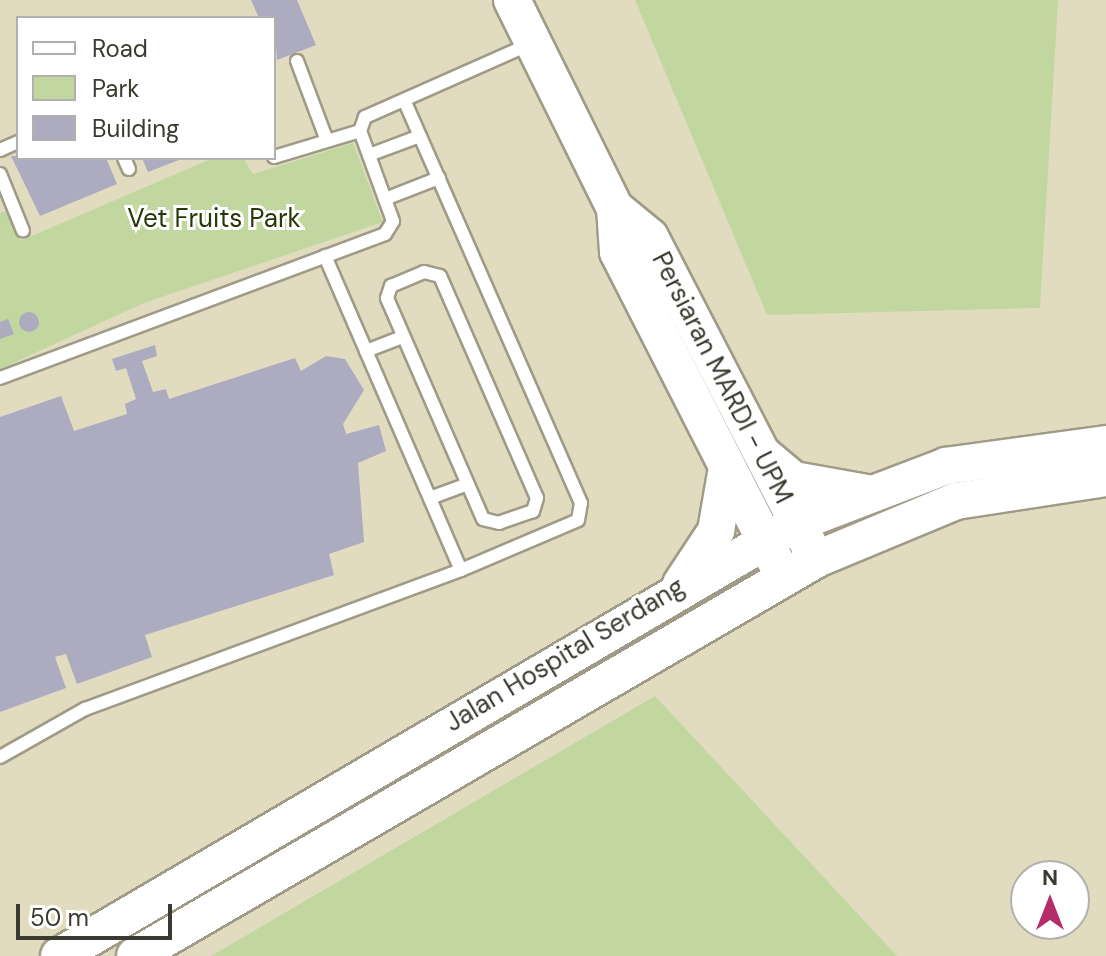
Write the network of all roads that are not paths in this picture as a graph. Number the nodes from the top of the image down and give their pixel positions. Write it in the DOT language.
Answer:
graph roads {
  1 [pos="512,0"];
  2 [pos="530,44"];
  3 [pos="297,61"];
  4 [pos="405,102"];
  5 [pos="360,131"];
  6 [pos="420,136"];
  7 [pos="327,141"];
  8 [pos="369,155"];
  9 [pos="276,157"];
  10 [pos="0,174"];
  11 [pos="439,178"];
  12 [pos="385,199"];
  13 [pos="615,208"];
  14 [pos="23,231"];
  15 [pos="325,256"];
  16 [pos="403,337"];
  17 [pos="366,351"];
  18 [pos="0,378"];
  19 [pos="1106,444"];
  20 [pos="760,452"];
  21 [pos="727,467"];
  22 [pos="1106,478"];
  23 [pos="468,484"];
  24 [pos="867,493"];
  25 [pos="430,498"];
  26 [pos="797,523"];
  27 [pos="765,540"];
  28 [pos="817,559"];
  29 [pos="461,570"];
  30 [pos="784,576"];
  31 [pos="680,586"];
  32 [pos="0,757"];
  33 [pos="59,956"];
  34 [pos="135,956"];
  1 -- 2 [label="main road, Persiaran MARDI - UPM"];
  2 -- 4 [label="lane"];
  2 -- 13 [label="main road, Persiaran MARDI - UPM"];
  3 -- 7 [label="lane"];
  4 -- 5 [label="lane"];
  4 -- 6 [label="lane"];
  5 -- 7 [label="lane"];
  5 -- 8 [label="lane"];
  6 -- 8 [label="lane"];
  6 -- 11 [label="lane"];
  7 -- 9 [label="lane"];
  8 -- 12 [label="lane"];
  10 -- 14 [label="lane"];
  11 -- 12 [label="lane"];
  11 -- 29 [label="lane"];
  12 -- 15 [label="lane"];
  13 -- 20 [label="main road, Persiaran MARDI - UPM"];
  13 -- 21 [label="main road, Persiaran MARDI - UPM"];
  15 -- 17 [label="lane"];
  15 -- 18 [label="lane"];
  16 -- 17 [label="lane"];
  16 -- 23 [label="lane"];
  16 -- 23 [label="lane"];
  17 -- 25 [label="lane"];
  19 -- 24 [label="main road, Jalan Hospital Serdang"];
  20 -- 24 [label="main road"];
  20 -- 26 [label="main road, Persiaran MARDI - UPM"];
  21 -- 27 [label="main road, Persiaran MARDI - UPM"];
  21 -- 31 [label="main road"];
  22 -- 28 [label="main road, Jalan Hospital Serdang"];
  23 -- 25 [label="lane"];
  24 -- 26 [label="main road, Jalan Hospital Serdang"];
  25 -- 29 [label="lane"];
  26 -- 27 [label="main road, Jalan Hospital Serdang"];
  26 -- 28 [label="main road, Persiaran MARDI - UPM"];
  27 -- 30 [label="main road, Persiaran MARDI - UPM"];
  27 -- 31 [label="main road, Jalan Hospital Serdang"];
  28 -- 30 [label="main road, Jalan Hospital Serdang"];
  29 -- 32 [label="lane"];
  30 -- 34 [label="main road, Jalan Hospital Serdang"];
  31 -- 33 [label="main road, Jalan Hospital Serdang"];
}
